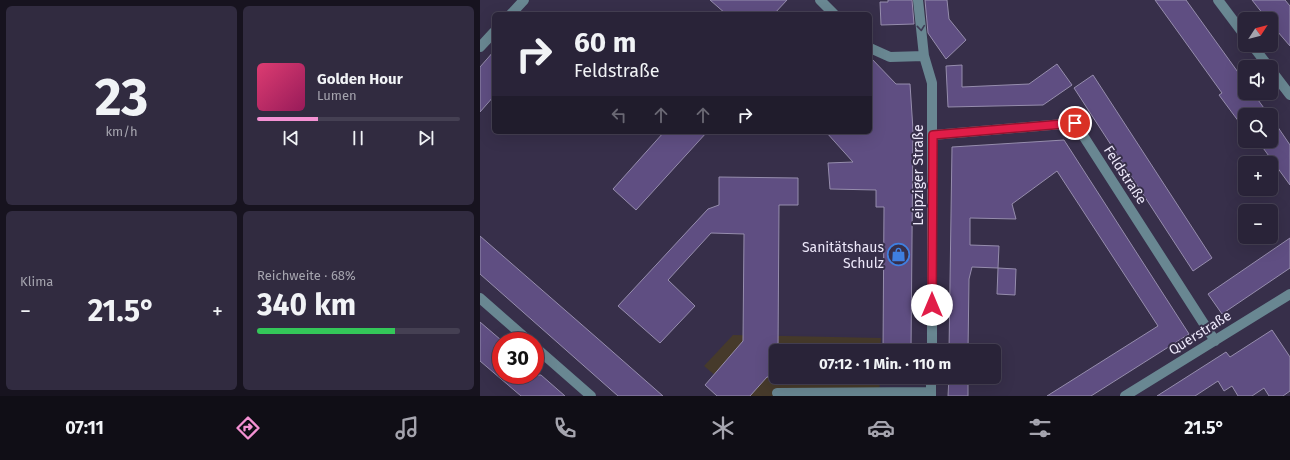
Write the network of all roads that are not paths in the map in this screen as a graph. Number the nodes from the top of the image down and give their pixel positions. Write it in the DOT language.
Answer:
graph roads {
  1 [pos="524,0"];
  2 [pos="820,0"];
  3 [pos="918,0"];
  4 [pos="1218,0"];
  5 [pos="513,12"];
  6 [pos="832,12"];
  7 [pos="1238,27"];
  8 [pos="492,34"];
  9 [pos="480,47"];
  10 [pos="872,49"];
  11 [pos="1257,52"];
  12 [pos="924,56"];
  13 [pos="1264,60"];
  14 [pos="1278,79"];
  15 [pos="1290,95"];
  16 [pos="933,135"];
  17 [pos="1290,294"];
  18 [pos="480,298"];
  19 [pos="519,332"];
  20 [pos="1215,341"];
  21 [pos="932,344"];
  22 [pos="544,355"];
  23 [pos="777,393"];
  24 [pos="931,394"];
  25 [pos="591,396"];
  26 [pos="1125,396"];
  1 -- 5 [label="street"];
  2 -- 6 [label="street"];
  3 -- 12 [label="street, Leipziger Straße, one-way"];
  4 -- 7 [label="street"];
  8 -- 9 [label="street"];
  10 -- 12 [label="street"];
  11 -- 13 [label="street"];
  12 -- 16 [label="street, Leipziger Straße"];
  14 -- 15 [label="street"];
  16 -- 20 [label="street, Feldstraße"];
  16 -- 21 [label="street, Leipziger Straße"];
  17 -- 20 [label="street, Querstraße"];
  18 -- 19 [label="street"];
  20 -- 26 [label="street, Querstraße"];
  22 -- 25 [label="street"];
  23 -- 24 [label="street"];
}
